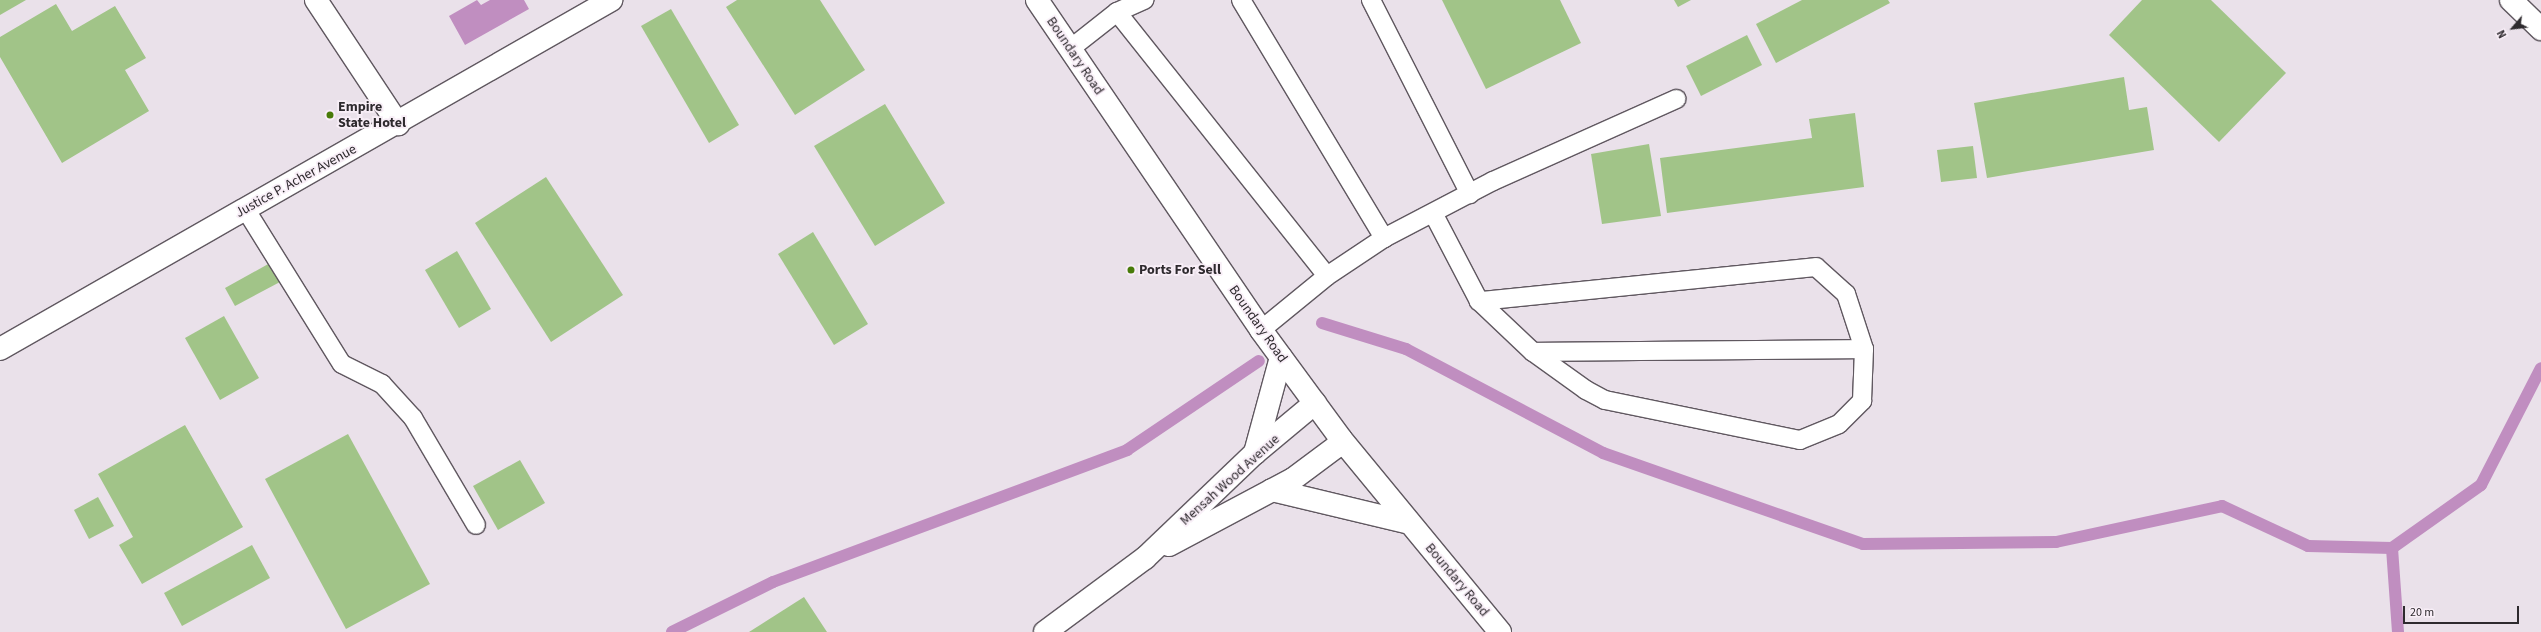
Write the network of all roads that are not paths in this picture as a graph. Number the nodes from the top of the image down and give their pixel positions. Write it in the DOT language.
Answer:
graph roads {
  1 [pos="316,0"];
  2 [pos="611,0"];
  3 [pos="1037,0"];
  4 [pos="1144,0"];
  5 [pos="1241,0"];
  6 [pos="1371,0"];
  7 [pos="2511,0"];
  8 [pos="1117,12"];
  9 [pos="2541,29"];
  10 [pos="1070,49"];
  11 [pos="1676,99"];
  12 [pos="398,124"];
  13 [pos="1470,194"];
  14 [pos="246,210"];
  15 [pos="1433,213"];
  16 [pos="1384,238"];
  17 [pos="1327,276"];
  18 [pos="1479,301"];
  19 [pos="1262,330"];
  20 [pos="0,349"];
  21 [pos="1864,349"];
  22 [pos="1534,352"];
  23 [pos="1281,357"];
  24 [pos="1315,403"];
  25 [pos="1341,439"];
  26 [pos="1255,453"];
  27 [pos="1272,490"];
  28 [pos="1409,523"];
  29 [pos="476,526"];
  30 [pos="1146,558"];
  31 [pos="1045,632"];
  32 [pos="1500,632"];
  1 -- 12 [label="main road"];
  2 -- 12 [label="main road, Justice P. Acher Avenue"];
  3 -- 10 [label="main road, Boundary Road"];
  4 -- 8 [label="lane"];
  5 -- 16 [label="lane"];
  6 -- 13 [label="lane"];
  7 -- 9 [label="main road"];
  8 -- 10 [label="lane"];
  8 -- 17 [label="lane"];
  10 -- 19 [label="main road, Boundary Road"];
  11 -- 13 [label="lane"];
  12 -- 14 [label="main road, Justice P. Acher Avenue"];
  13 -- 15 [label="lane"];
  14 -- 20 [label="main road, Justice P. Acher Avenue"];
  14 -- 29 [label="lane"];
  15 -- 16 [label="lane"];
  15 -- 18 [label="lane"];
  16 -- 17 [label="lane"];
  17 -- 19 [label="lane"];
  18 -- 21 [label="lane"];
  18 -- 22 [label="lane"];
  19 -- 23 [label="main road, Boundary Road"];
  21 -- 22 [label="lane"];
  21 -- 22 [label="lane"];
  23 -- 24 [label="main road, Boundary Road"];
  23 -- 26 [label="main road"];
  24 -- 25 [label="main road, Boundary Road"];
  24 -- 26 [label="main road, Mensah Wood Avenue"];
  25 -- 27 [label="main road, Mensah Wood Avenue"];
  25 -- 28 [label="main road, Boundary Road"];
  26 -- 30 [label="main road, Mensah Wood Avenue"];
  27 -- 28 [label="main road"];
  27 -- 30 [label="main road, Mensah Wood Avenue"];
  28 -- 32 [label="main road, Boundary Road"];
  30 -- 31 [label="main road, Mensah Wood Avenue"];
}
